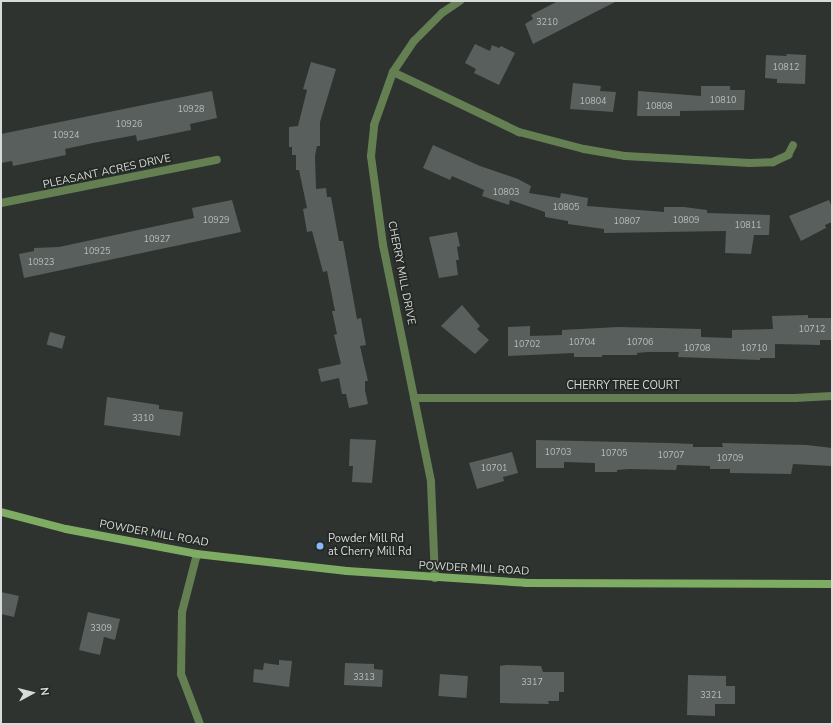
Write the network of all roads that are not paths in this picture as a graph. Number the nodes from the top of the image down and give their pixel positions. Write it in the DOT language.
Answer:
graph roads {
  1 [pos="460,1"];
  2 [pos="393,72"];
  3 [pos="793,145"];
  4 [pos="217,160"];
  5 [pos="1,203"];
  6 [pos="832,396"];
  7 [pos="414,398"];
  8 [pos="1,512"];
  9 [pos="198,554"];
  10 [pos="435,578"];
  11 [pos="832,584"];
  12 [pos="200,724"];
  1 -- 2 [label="street, CHERRY MILL DRIVE"];
  2 -- 3 [label="street"];
  2 -- 7 [label="street, CHERRY MILL DRIVE"];
  4 -- 5 [label="street, PLEASANT ACRES DRIVE"];
  6 -- 7 [label="street, CHERRY TREE COURT"];
  7 -- 10 [label="street, CHERRY MILL DRIVE"];
  8 -- 9 [label="main road, POWDER MILL ROAD"];
  9 -- 10 [label="main road, POWDER MILL ROAD"];
  9 -- 12 [label="street"];
  10 -- 11 [label="main road, POWDER MILL ROAD"];
}
